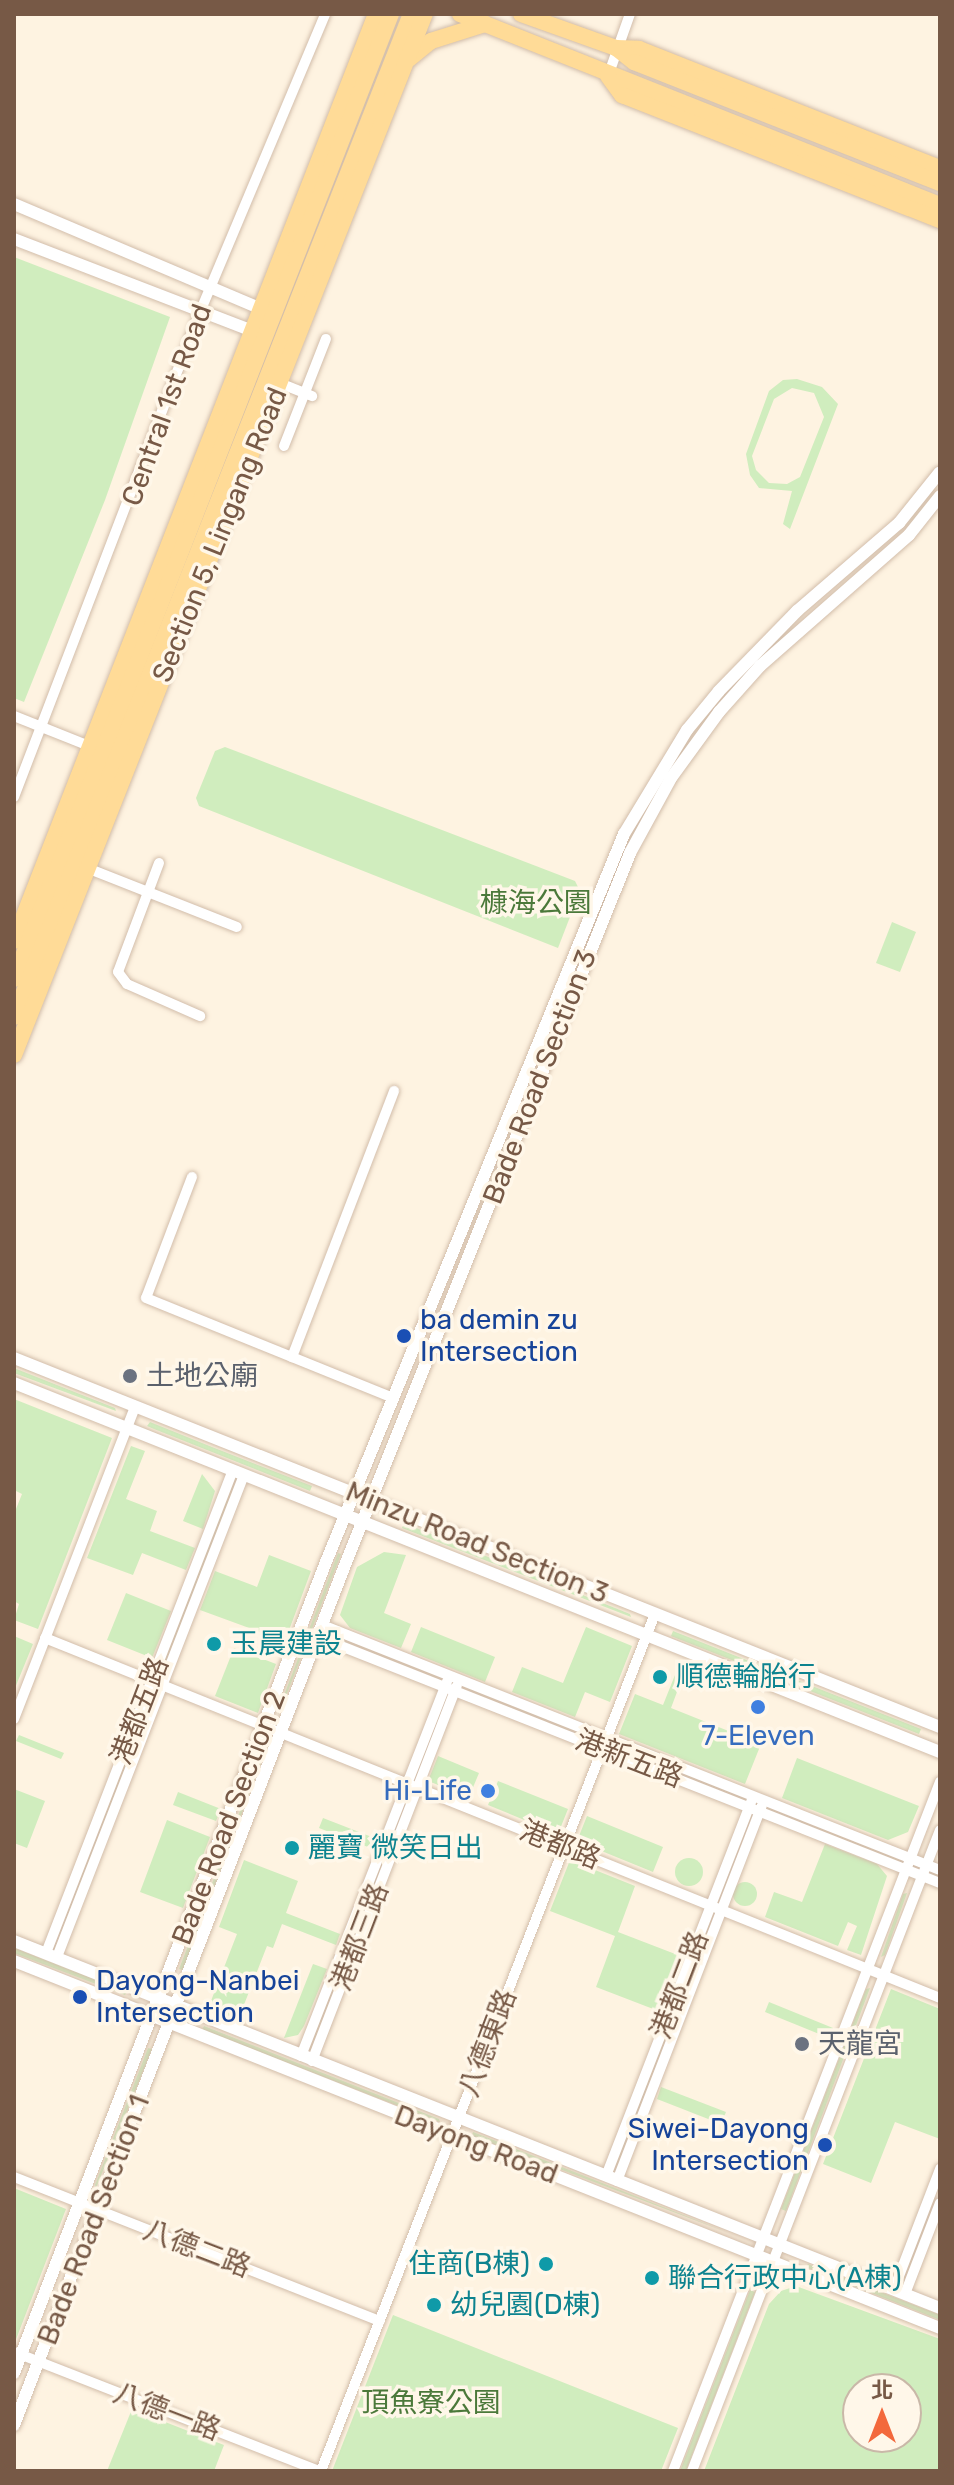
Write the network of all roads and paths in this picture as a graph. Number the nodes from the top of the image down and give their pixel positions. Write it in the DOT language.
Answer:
graph roads {
  1 [pos="325,14"];
  2 [pos="376,14"];
  3 [pos="391,14"];
  4 [pos="411,14"];
  5 [pos="425,14"];
  6 [pos="460,14"];
  7 [pos="521,14"];
  8 [pos="536,14"];
  9 [pos="630,14"];
  10 [pos="485,24"];
  11 [pos="555,28"];
  12 [pos="616,48"];
  13 [pos="405,63"];
  14 [pos="608,76"];
  15 [pos="940,168"];
  16 [pos="940,183"];
  17 [pos="14,204"];
  18 [pos="940,205"];
  19 [pos="940,220"];
  20 [pos="14,239"];
  21 [pos="212,284"];
  22 [pos="200,312"];
  23 [pos="283,318"];
  24 [pos="326,339"];
  25 [pos="274,340"];
  26 [pos="260,376"];
  27 [pos="308,395"];
  28 [pos="284,446"];
  29 [pos="940,472"];
  30 [pos="940,496"];
  31 [pos="899,523"];
  32 [pos="909,535"];
  33 [pos="14,716"];
  34 [pos="41,726"];
  35 [pos="110,754"];
  36 [pos="14,797"];
  37 [pos="159,863"];
  38 [pos="87,868"];
  39 [pos="601,883"];
  40 [pos="614,888"];
  41 [pos="148,892"];
  42 [pos="237,927"];
  43 [pos="14,941"];
  44 [pos="14,979"];
  45 [pos="200,1016"];
  46 [pos="14,1017"];
  47 [pos="14,1055"];
  48 [pos="394,1091"];
  49 [pos="192,1177"];
  50 [pos="292,1357"];
  51 [pos="14,1358"];
  52 [pos="14,1383"];
  53 [pos="393,1398"];
  54 [pos="135,1407"];
  55 [pos="127,1428"];
  56 [pos="239,1472"];
  57 [pos="354,1494"];
  58 [pos="372,1501"];
  59 [pos="346,1515"];
  60 [pos="363,1522"];
  61 [pos="655,1614"];
  62 [pos="320,1631"];
  63 [pos="647,1635"];
  64 [pos="45,1638"];
  65 [pos="151,1681"];
  66 [pos="455,1682"];
  67 [pos="163,1685"];
  68 [pos="444,1686"];
  69 [pos="18,1700"];
  70 [pos="14,1719"];
  71 [pos="264,1726"];
  72 [pos="940,1727"];
  73 [pos="282,1733"];
  74 [pos="607,1737"];
  75 [pos="602,1748"];
  76 [pos="940,1752"];
  77 [pos="940,1782"];
  78 [pos="407,1783"];
  79 [pos="418,1788"];
  80 [pos="754,1795"];
  81 [pos="765,1799"];
  82 [pos="749,1806"];
  83 [pos="761,1810"];
  84 [pos="940,1830"];
  85 [pos="564,1847"];
  86 [pos="909,1863"];
  87 [pos="925,1870"];
  88 [pos="940,1870"];
  89 [pos="940,1883"];
  90 [pos="711,1906"];
  91 [pos="722,1910"];
  92 [pos="14,1941"];
  93 [pos="51,1955"];
  94 [pos="14,1961"];
  95 [pos="868,1969"];
  96 [pos="884,1976"];
  97 [pos="940,1998"];
  98 [pos="156,2007"];
  99 [pos="173,2015"];
  100 [pos="306,2058"];
  101 [pos="458,2118"];
  102 [pos="452,2136"];
  103 [pos="940,2169"];
  104 [pos="14,2177"];
  105 [pos="611,2178"];
  106 [pos="80,2203"];
  107 [pos="940,2203"];
  108 [pos="97,2210"];
  109 [pos="760,2247"];
  110 [pos="776,2253"];
  111 [pos="51,2277"];
  112 [pos="69,2284"];
  113 [pos="899,2292"];
  114 [pos="940,2308"];
  115 [pos="380,2321"];
  116 [pos="940,2328"];
  117 [pos="18,2353"];
  118 [pos="39,2362"];
  119 [pos="14,2373"];
  120 [pos="14,2425"];
  121 [pos="320,2471"];
  122 [pos="673,2471"];
  123 [pos="692,2471"];
  1 -- 21 [label="street, Central 1st Road"];
  2 -- 23 [label="main road, Section 5, Lingang Road"];
  3 -- 23 [label="main road, Section 5, Lingang Road"];
  4 -- 23 [label="main road, Section 5, Lingang Road"];
  5 -- 13 [label="main road, Section 5, Lingang Road"];
  6 -- 10 [label="main road"];
  7 -- 11 [label="main road"];
  8 -- 11 [label="main road"];
  9 -- 12 [label="street"];
  10 -- 13 [label="main road"];
  10 -- 14 [label="main road"];
  11 -- 12 [label="main road"];
  12 -- 14 [label="street"];
  12 -- 15 [label="main road"];
  12 -- 16 [label="main road"];
  13 -- 23 [label="main road, Section 5, Lingang Road"];
  14 -- 18 [label="main road"];
  14 -- 19 [label="main road"];
  17 -- 21 [label="street"];
  20 -- 22 [label="street"];
  21 -- 22 [label="street, Central 1st Road"];
  21 -- 23 [label="street"];
  22 -- 25 [label="street"];
  22 -- 34 [label="street, Central 1st Road"];
  23 -- 25 [label="main road, Section 5, Lingang Road"];
  23 -- 25 [label="main road, Section 5, Lingang Road"];
  24 -- 27 [label="street"];
  25 -- 26 [label="main road, Section 5, Lingang Road"];
  25 -- 26 [label="main road, Section 5, Lingang Road"];
  26 -- 27 [label="street"];
  26 -- 35 [label="main road, Section 5, Lingang Road"];
  26 -- 35 [label="main road, Section 5, Lingang Road"];
  27 -- 28 [label="street"];
  29 -- 31 [label="street, Bade Road Section 3"];
  30 -- 32 [label="street, Bade Road Section 3"];
  31 -- 32 [label="street"];
  31 -- 39 [label="street, Bade Road Section 3"];
  32 -- 40 [label="street, Bade Road Section 3"];
  33 -- 34 [label="street"];
  34 -- 35 [label="street"];
  34 -- 36 [label="street, Central 1st Road"];
  35 -- 38 [label="main road, Section 5, Lingang Road"];
  35 -- 43 [label="main road, Section 5, Lingang Road"];
  35 -- 44 [label="main road, Section 5, Lingang Road"];
  35 -- 46 [label="main road, Section 5, Lingang Road"];
  37 -- 41 [label="street"];
  38 -- 41 [label="street"];
  38 -- 47 [label="main road, Section 5, Lingang Road"];
  39 -- 40 [label="street"];
  39 -- 53 [label="street, Bade Road Section 3"];
  40 -- 58 [label="street, Bade Road Section 3"];
  41 -- 42 [label="street"];
  41 -- 45 [label="street"];
  48 -- 50 [label="street"];
  49 -- 50 [label="street"];
  50 -- 53 [label="street"];
  51 -- 54 [label="street, Minzu Road Section 3"];
  52 -- 55 [label="street, Minzu Road Section 3"];
  53 -- 57 [label="street, Bade Road Section 3"];
  54 -- 55 [label="street"];
  54 -- 57 [label="street, Minzu Road Section 3"];
  55 -- 56 [label="street, Minzu Road Section 3"];
  55 -- 64 [label="street"];
  56 -- 59 [label="street, Minzu Road Section 3"];
  56 -- 65 [label="street, 港都五路"];
  56 -- 67 [label="street, 港都五路"];
  57 -- 58 [label="street, Minzu Road Section 3"];
  57 -- 59 [label="street, Bade Road Section 2"];
  58 -- 60 [label="street, Bade Road Section 3"];
  58 -- 61 [label="street, Minzu Road Section 3"];
  59 -- 60 [label="street, Minzu Road Section 3"];
  59 -- 71 [label="street, Bade Road Section 2"];
  60 -- 62 [label="street, Bade Road Section 2"];
  60 -- 63 [label="street, Minzu Road Section 3"];
  61 -- 63 [label="street, 八德東路"];
  61 -- 72 [label="street, Minzu Road Section 3"];
  62 -- 66 [label="street, 港新五路"];
  62 -- 68 [label="street"];
  62 -- 73 [label="street, Bade Road Section 2"];
  63 -- 74 [label="street, 八德東路"];
  63 -- 76 [label="street, Minzu Road Section 3"];
  64 -- 65 [label="street, 港都路"];
  64 -- 69 [label="street"];
  65 -- 67 [label="street, 港都路"];
  65 -- 93 [label="street, 港都五路"];
  66 -- 68 [label="street, 港都三路"];
  66 -- 74 [label="street, 港新五路"];
  66 -- 75 [label="street, 港新五路"];
  66 -- 79 [label="street, 港都三路"];
  67 -- 71 [label="street, 港都路"];
  67 -- 93 [label="street, 港都五路"];
  68 -- 78 [label="street, 港都三路"];
  69 -- 70 [label="street"];
  71 -- 73 [label="street, 港都路"];
  71 -- 98 [label="street, Bade Road Section 2"];
  73 -- 78 [label="street, 港都路"];
  73 -- 99 [label="street, Bade Road Section 2"];
  74 -- 75 [label="street, 八德東路"];
  74 -- 80 [label="street, 港新五路"];
  75 -- 82 [label="street, 港新五路"];
  75 -- 85 [label="street, 八德東路"];
  77 -- 86 [label="street"];
  78 -- 79 [label="street, 港都路"];
  78 -- 100 [label="street, 港都三路"];
  79 -- 85 [label="street, 港都路"];
  79 -- 100 [label="street, 港都三路"];
  80 -- 81 [label="street, 港新五路"];
  80 -- 82 [label="street, 港都二路"];
  81 -- 83 [label="street, 港都二路"];
  81 -- 86 [label="street, 港新五路"];
  82 -- 83 [label="street, 港新五路"];
  82 -- 90 [label="street, 港都二路"];
  83 -- 86 [label="street, 港新五路"];
  83 -- 91 [label="street, 港都二路"];
  84 -- 87 [label="street"];
  85 -- 90 [label="street, 港都路"];
  85 -- 101 [label="street, 八德東路"];
  86 -- 87 [label="street, 港新五路"];
  86 -- 95 [label="street"];
  87 -- 88 [label="street, 港新五路"];
  87 -- 89 [label="street, 港新五路"];
  87 -- 96 [label="street"];
  90 -- 91 [label="street, 港都路"];
  90 -- 105 [label="street, 港都二路"];
  91 -- 95 [label="street, 港都路"];
  91 -- 105 [label="street, 港都二路"];
  92 -- 93 [label="street, Dayong Road"];
  93 -- 98 [label="street, Dayong Road"];
  94 -- 98 [label="street, Dayong Road"];
  95 -- 96 [label="street, 港都路"];
  95 -- 109 [label="street"];
  96 -- 97 [label="street, 港都路"];
  96 -- 110 [label="street"];
  98 -- 99 [label="street, Dayong Road"];
  98 -- 99 [label="street, Dayong Road"];
  98 -- 106 [label="street, Bade Road Section 1"];
  99 -- 100 [label="street, Dayong Road"];
  99 -- 102 [label="street, Dayong Road"];
  99 -- 108 [label="street, Bade Road Section 1"];
  100 -- 101 [label="street, Dayong Road"];
  101 -- 102 [label="street, 八德東路"];
  101 -- 105 [label="street, Dayong Road"];
  102 -- 109 [label="street, Dayong Road"];
  102 -- 115 [label="street, 八德東路"];
  103 -- 113 [label="street"];
  104 -- 106 [label="street, 八德二路"];
  105 -- 109 [label="street, Dayong Road"];
  106 -- 108 [label="street, 八德二路"];
  106 -- 111 [label="street, Bade Road Section 1"];
  107 -- 113 [label="street"];
  108 -- 112 [label="street, Bade Road Section 1"];
  108 -- 115 [label="street, 八德二路"];
  109 -- 110 [label="street, Dayong Road"];
  109 -- 110 [label="street, Dayong Road"];
  109 -- 122 [label="street"];
  110 -- 113 [label="street, Dayong Road"];
  110 -- 116 [label="street, Dayong Road"];
  110 -- 123 [label="street"];
  111 -- 112 [label="street"];
  111 -- 117 [label="street, Bade Road Section 1"];
  112 -- 118 [label="street, Bade Road Section 1"];
  113 -- 114 [label="street, Dayong Road"];
  115 -- 121 [label="street, 八德東路"];
  117 -- 118 [label="street, 八德一路"];
  117 -- 119 [label="street, Bade Road Section 1"];
  118 -- 120 [label="street, Bade Road Section 1"];
  118 -- 121 [label="street, 八德一路"];
}
